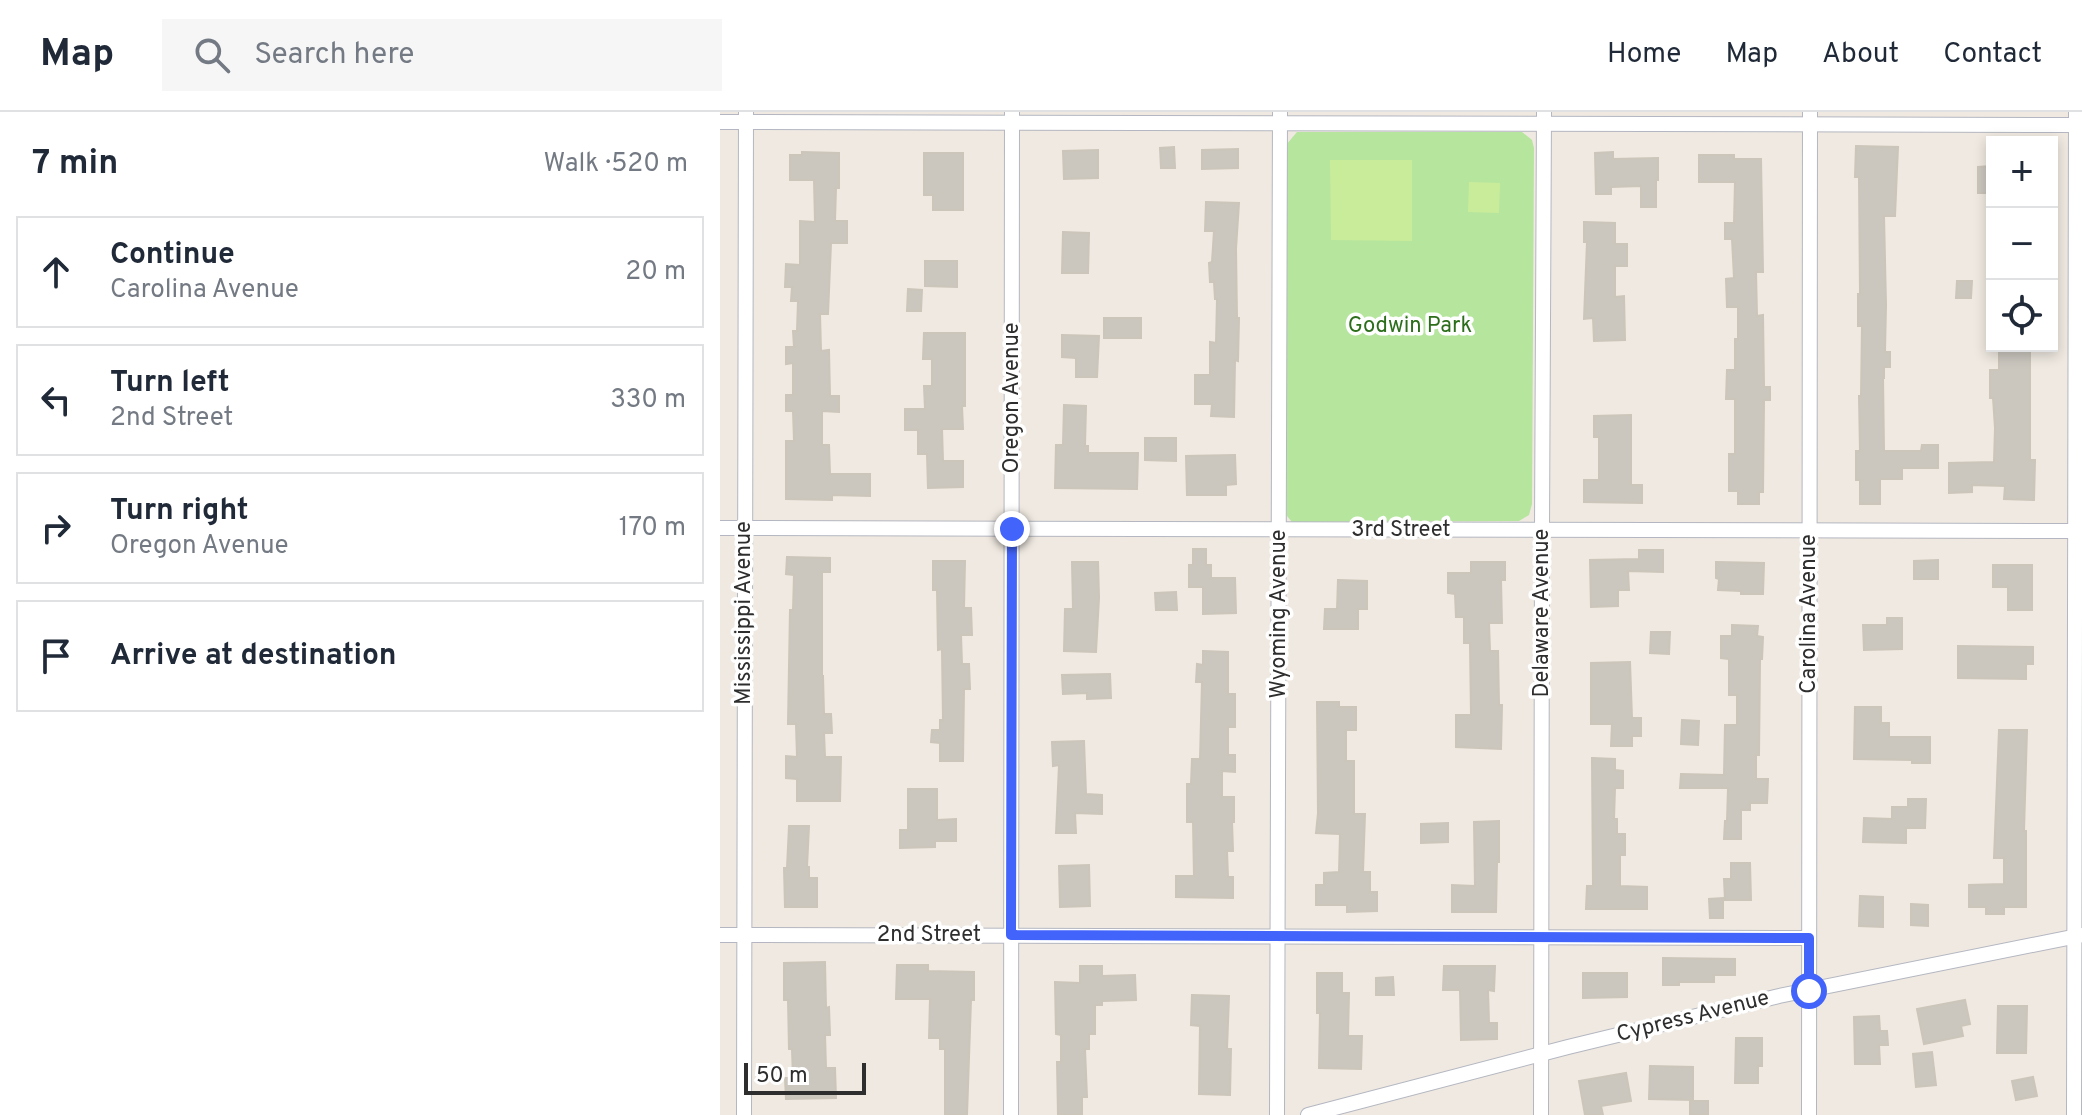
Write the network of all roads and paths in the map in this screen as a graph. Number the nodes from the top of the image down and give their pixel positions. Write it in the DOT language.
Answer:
graph roads {
  1 [pos="746,117"];
  2 [pos="1012,118"];
  3 [pos="1280,118"];
  4 [pos="1544,118"];
  5 [pos="1810,119"];
  6 [pos="2078,121"];
  7 [pos="720,122"];
  8 [pos="720,528"];
  9 [pos="744,528"];
  10 [pos="1012,529"];
  11 [pos="1280,529"];
  12 [pos="1542,530"];
  13 [pos="1809,531"];
  14 [pos="2079,531"];
  15 [pos="720,935"];
  16 [pos="745,935"];
  17 [pos="1011,935"];
  18 [pos="1277,936"];
  19 [pos="2078,936"];
  20 [pos="1542,937"];
  21 [pos="1809,938"];
  22 [pos="1809,991"];
  23 [pos="1542,1054"];
  24 [pos="744,1115"];
  25 [pos="1011,1115"];
  26 [pos="1277,1115"];
  27 [pos="1308,1115"];
  28 [pos="1541,1115"];
  29 [pos="1809,1115"];
  30 [pos="2074,1115"];
  1 -- 2 [label="street"];
  1 -- 7 [label="street"];
  1 -- 9 [label="street, Mississippi Avenue"];
  2 -- 3 [label="street"];
  2 -- 10 [label="street, Oregon Avenue"];
  3 -- 4 [label="street"];
  3 -- 11 [label="street, Wyoming Avenue"];
  4 -- 5 [label="street"];
  4 -- 12 [label="street, Delaware Avenue"];
  5 -- 6 [label="street"];
  5 -- 13 [label="street, Carolina Avenue"];
  6 -- 14 [label="street"];
  8 -- 9 [label="street, 3rd Street"];
  9 -- 10 [label="street, 3rd Street"];
  9 -- 16 [label="street, Mississippi Avenue"];
  10 -- 11 [label="street, 3rd Street"];
  10 -- 17 [label="street, Oregon Avenue"];
  11 -- 12 [label="street, 3rd Street"];
  11 -- 18 [label="street, Wyoming Avenue"];
  12 -- 13 [label="street, 3rd Street"];
  12 -- 20 [label="street, Delaware Avenue"];
  13 -- 14 [label="street, 3rd Street"];
  13 -- 21 [label="street, Carolina Avenue"];
  14 -- 19 [label="street"];
  15 -- 16 [label="street, 2nd Street"];
  16 -- 17 [label="street, 2nd Street"];
  16 -- 24 [label="street, Mississippi Avenue"];
  17 -- 18 [label="street, 2nd Street"];
  17 -- 25 [label="street, Oregon Avenue"];
  18 -- 20 [label="street, 2nd Street"];
  18 -- 26 [label="street, Wyoming Avenue"];
  19 -- 22 [label="street, Cypress Avenue"];
  19 -- 30 [label="street"];
  20 -- 21 [label="street, 2nd Street"];
  20 -- 23 [label="street, Delaware Avenue"];
  21 -- 22 [label="street, Carolina Avenue"];
  22 -- 23 [label="street, Cypress Avenue"];
  22 -- 29 [label="street, Carolina Avenue"];
  23 -- 27 [label="street, Cypress Avenue"];
  23 -- 28 [label="street, Delaware Avenue"];
}
